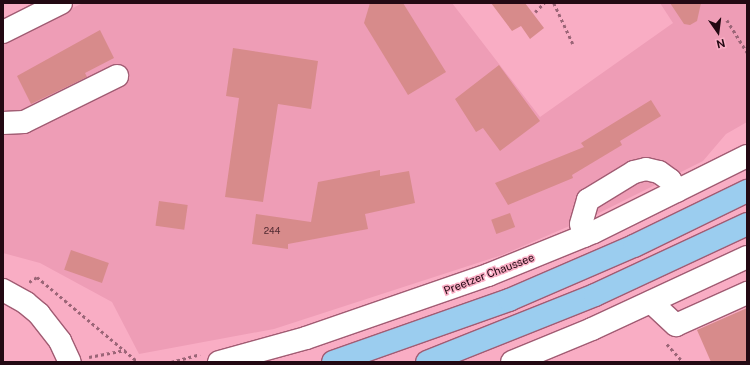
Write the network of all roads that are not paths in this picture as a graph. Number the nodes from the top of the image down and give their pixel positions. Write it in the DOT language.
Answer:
graph roads {
  1 [pos="61,3"];
  2 [pos="3,32"];
  3 [pos="117,76"];
  4 [pos="3,123"];
  5 [pos="747,156"];
  6 [pos="677,191"];
  7 [pos="747,191"];
  8 [pos="747,224"];
  9 [pos="584,236"];
  10 [pos="747,257"];
  11 [pos="8,292"];
  12 [pos="747,293"];
  13 [pos="651,302"];
  14 [pos="70,362"];
  15 [pos="219,362"];
  16 [pos="334,362"];
  17 [pos="427,362"];
  18 [pos="512,362"];
  1 -- 2 [label="street"];
  3 -- 4 [label="street"];
  5 -- 6 [label="street, Preetzer Chaussee"];
  6 -- 9 [label="street, Preetzer Chaussee"];
  6 -- 9 [label="street"];
  7 -- 16 [label="highway"];
  8 -- 17 [label="highway"];
  9 -- 15 [label="street, Preetzer Chaussee"];
  10 -- 13 [label="street"];
  11 -- 14 [label="street"];
  12 -- 13 [label="street"];
  13 -- 18 [label="street"];
}
